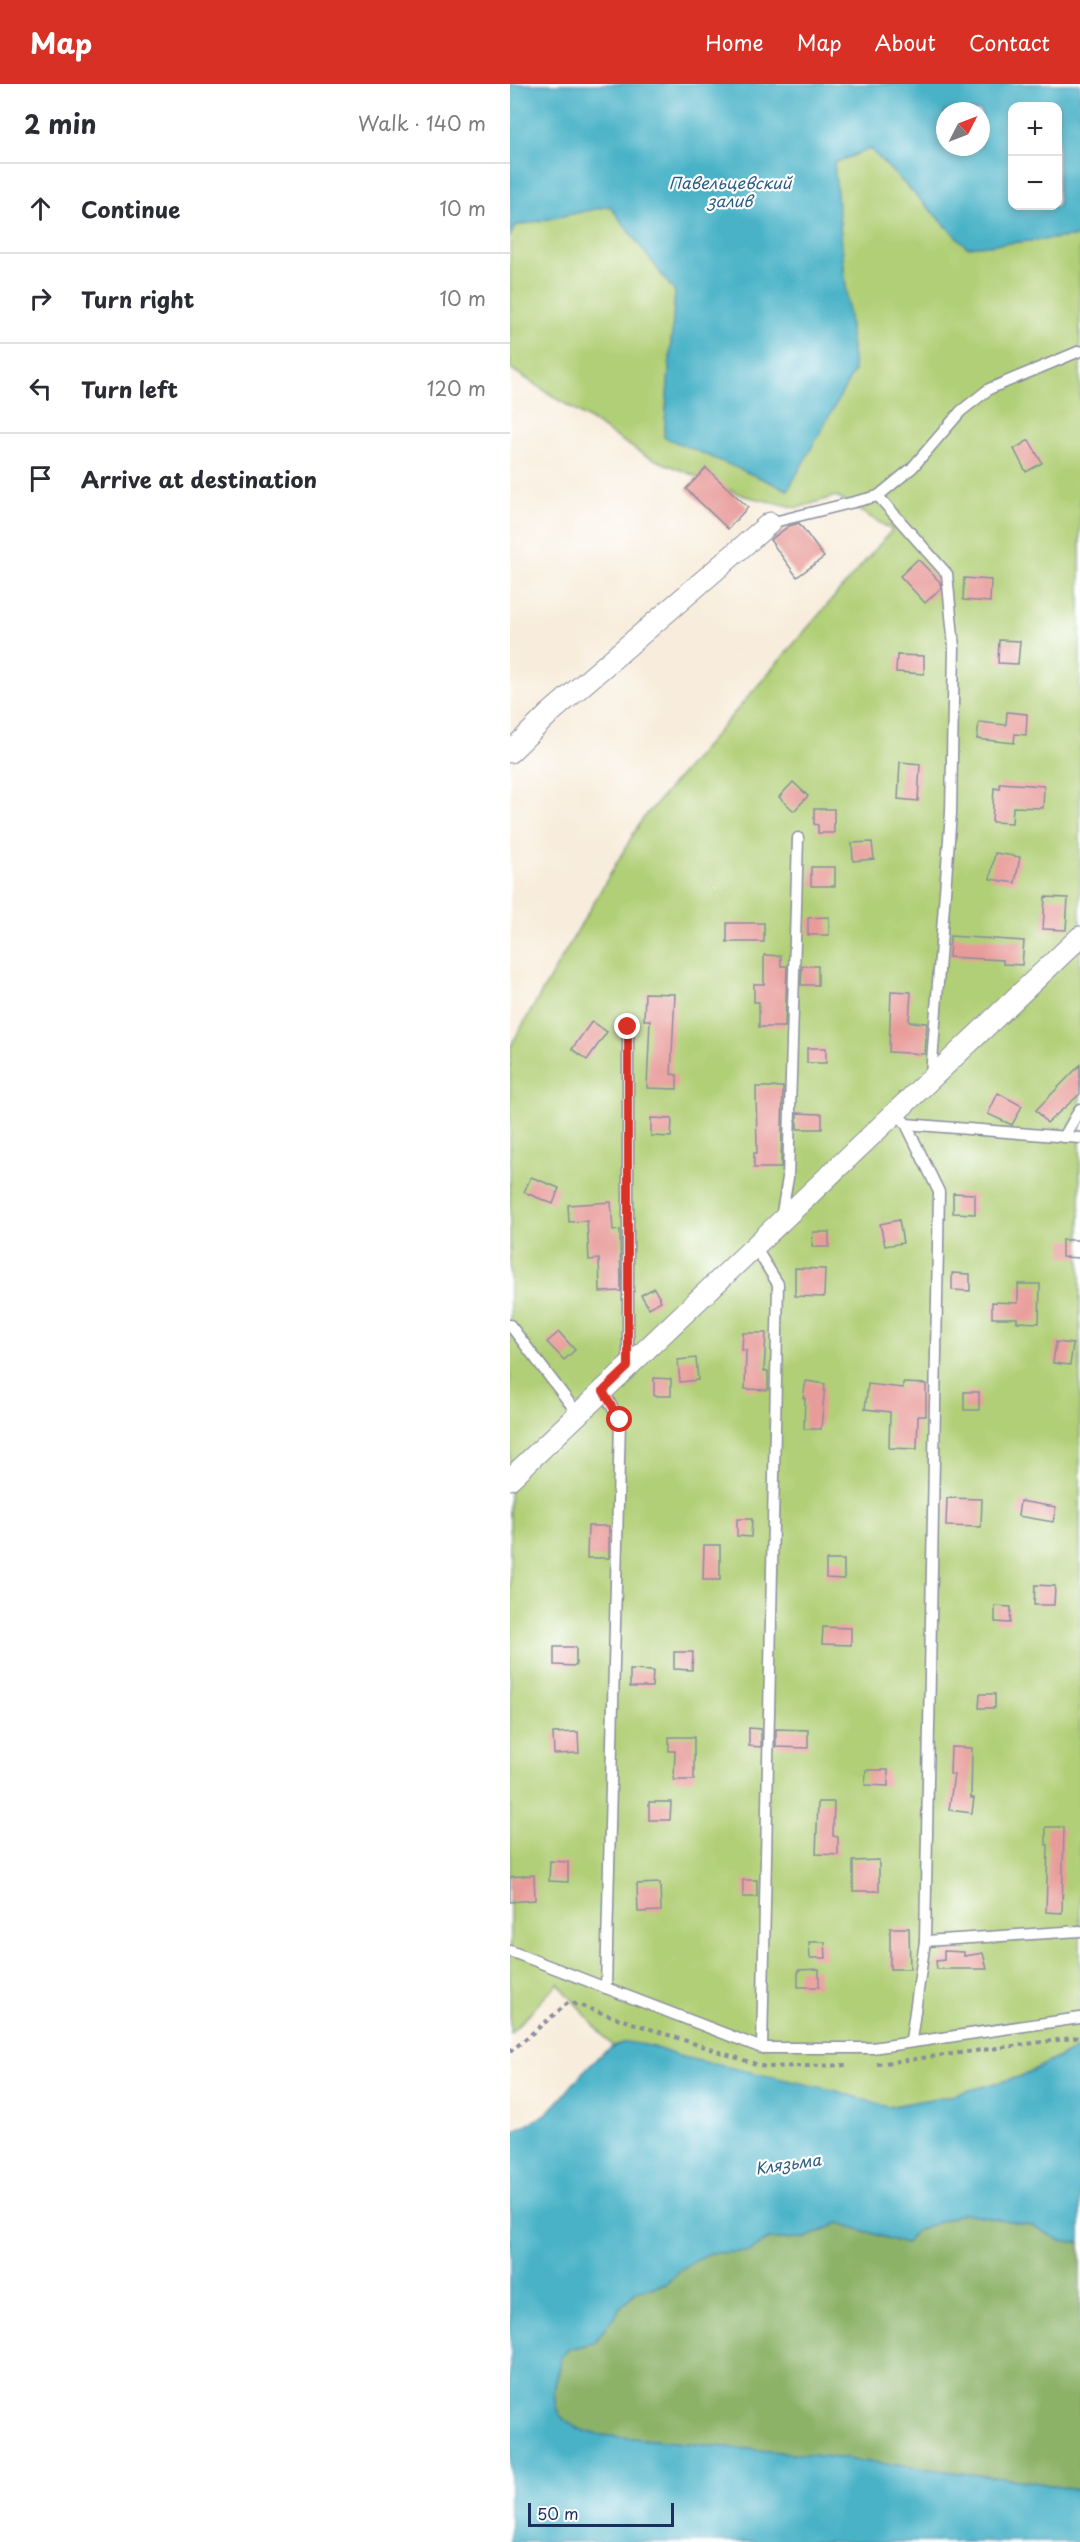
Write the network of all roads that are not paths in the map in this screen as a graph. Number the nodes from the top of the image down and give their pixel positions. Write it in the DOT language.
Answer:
graph roads {
  1 [pos="1080,351"];
  2 [pos="878,496"];
  3 [pos="770,523"];
  4 [pos="510,752"];
  5 [pos="798,838"];
  6 [pos="1080,937"];
  7 [pos="628,1027"];
  8 [pos="931,1078"];
  9 [pos="1080,1109"];
  10 [pos="901,1118"];
  11 [pos="1064,1137"];
  12 [pos="1080,1138"];
  13 [pos="780,1223"];
  14 [pos="755,1247"];
  15 [pos="510,1325"];
  16 [pos="628,1367"];
  17 [pos="603,1391"];
  18 [pos="578,1414"];
  19 [pos="510,1479"];
  20 [pos="1080,1931"];
  21 [pos="925,1941"];
  22 [pos="510,1951"];
  23 [pos="606,1988"];
  24 [pos="1080,2018"];
  25 [pos="911,2040"];
  26 [pos="762,2048"];
  1 -- 2 [label="lane"];
  2 -- 3 [label="lane"];
  2 -- 8 [label="lane"];
  3 -- 4 [label="street"];
  5 -- 13 [label="lane"];
  6 -- 8 [label="street"];
  7 -- 16 [label="lane"];
  8 -- 10 [label="street"];
  9 -- 11 [label="lane"];
  10 -- 11 [label="lane"];
  10 -- 13 [label="street"];
  10 -- 21 [label="lane"];
  11 -- 12 [label="lane"];
  13 -- 14 [label="street"];
  14 -- 16 [label="street"];
  14 -- 26 [label="lane"];
  15 -- 18 [label="lane"];
  16 -- 17 [label="street"];
  17 -- 18 [label="street"];
  17 -- 23 [label="lane"];
  18 -- 19 [label="street"];
  20 -- 21 [label="lane"];
  21 -- 25 [label="lane"];
  22 -- 23 [label="lane"];
  23 -- 26 [label="lane"];
  24 -- 25 [label="lane"];
  25 -- 26 [label="lane"];
}
